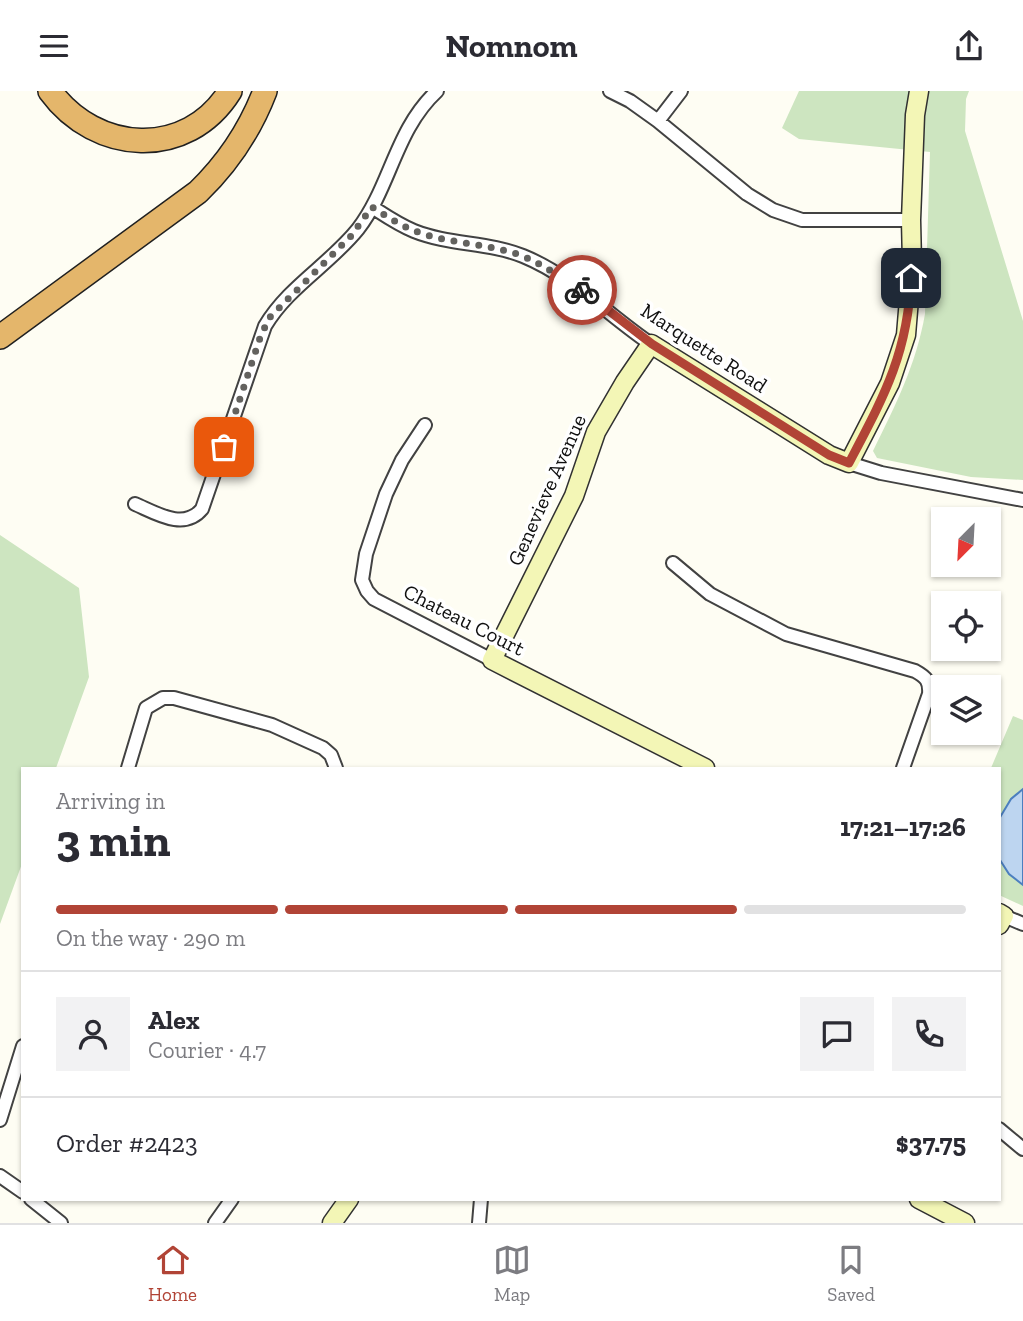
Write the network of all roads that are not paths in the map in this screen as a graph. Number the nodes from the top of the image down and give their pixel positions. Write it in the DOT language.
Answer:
graph roads {
  1 [pos="50,91"];
  2 [pos="230,91"];
  3 [pos="265,91"];
  4 [pos="438,91"];
  5 [pos="610,91"];
  6 [pos="681,91"];
  7 [pos="919,91"];
  8 [pos="658,121"];
  9 [pos="372,207"];
  10 [pos="911,220"];
  11 [pos="0,337"];
  12 [pos="652,344"];
  13 [pos="425,425"];
  14 [pos="849,463"];
  15 [pos="1023,500"];
  16 [pos="135,504"];
  17 [pos="673,563"];
  18 [pos="492,660"];
  19 [pos="128,767"];
  20 [pos="335,767"];
  21 [pos="703,767"];
  22 [pos="903,767"];
  23 [pos="1001,918"];
  24 [pos="1023,924"];
  25 [pos="21,1053"];
  26 [pos="0,1120"];
  27 [pos="1001,1131"];
  28 [pos="1023,1149"];
  29 [pos="0,1176"];
  30 [pos="21,1191"];
  31 [pos="34,1201"];
  32 [pos="231,1201"];
  33 [pos="348,1201"];
  34 [pos="481,1201"];
  35 [pos="923,1201"];
  36 [pos="61,1223"];
  37 [pos="215,1223"];
  38 [pos="332,1223"];
  39 [pos="479,1223"];
  40 [pos="965,1223"];
  1 -- 2 [label="highway"];
  3 -- 11 [label="highway"];
  4 -- 9 [label="street"];
  5 -- 8 [label="street"];
  6 -- 8 [label="street"];
  7 -- 10 [label="street"];
  8 -- 10 [label="street"];
  9 -- 12 [label="street, Marquette Road"];
  9 -- 16 [label="street"];
  10 -- 14 [label="street"];
  12 -- 14 [label="street, Marquette Road"];
  12 -- 18 [label="street, Genevieve Avenue"];
  13 -- 18 [label="street, Chateau Court"];
  14 -- 15 [label="street, Marquette Road"];
  17 -- 22 [label="street"];
  18 -- 21 [label="street, Chateau Court"];
  19 -- 20 [label="street"];
  23 -- 24 [label="street"];
  25 -- 26 [label="street"];
  27 -- 28 [label="street"];
  29 -- 30 [label="street"];
  31 -- 36 [label="street"];
  32 -- 37 [label="street"];
  33 -- 38 [label="street"];
  34 -- 39 [label="street"];
  35 -- 40 [label="street"];
}
